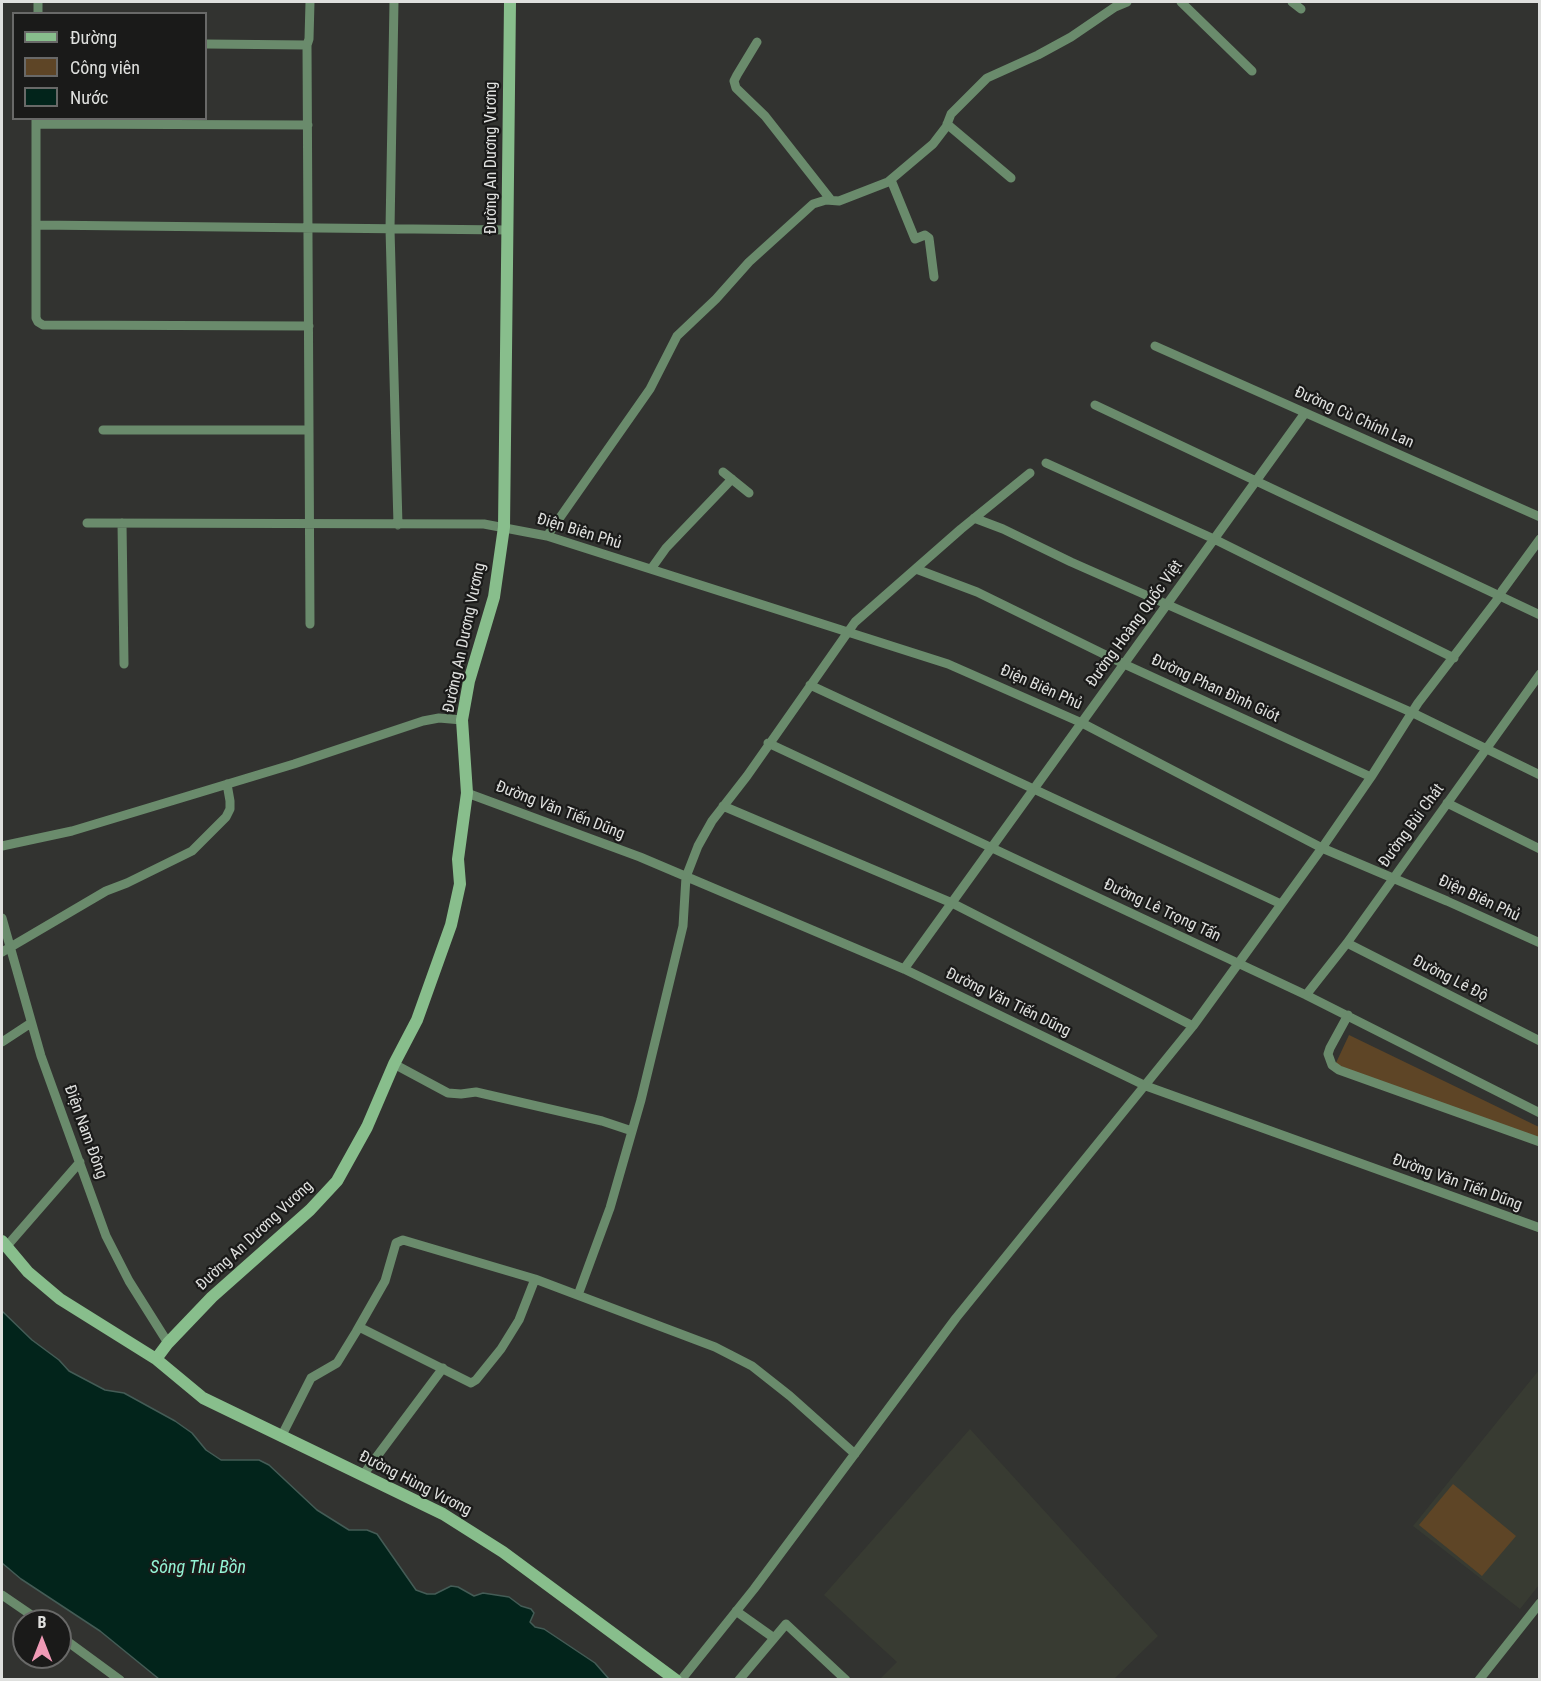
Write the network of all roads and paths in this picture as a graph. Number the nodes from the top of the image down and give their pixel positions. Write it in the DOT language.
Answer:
graph roads {
  1 [pos="310,2"];
  2 [pos="394,2"];
  3 [pos="510,2"];
  4 [pos="1126,2"];
  5 [pos="1181,2"];
  6 [pos="1292,2"];
  7 [pos="1301,9"];
  8 [pos="757,42"];
  9 [pos="207,44"];
  10 [pos="307,45"];
  11 [pos="1252,71"];
  12 [pos="36,121"];
  13 [pos="947,124"];
  14 [pos="308,125"];
  15 [pos="1011,178"];
  16 [pos="891,180"];
  17 [pos="831,200"];
  18 [pos="36,225"];
  19 [pos="309,227"];
  20 [pos="390,230"];
  21 [pos="508,230"];
  22 [pos="934,278"];
  23 [pos="309,326"];
  24 [pos="1155,346"];
  25 [pos="1095,405"];
  26 [pos="1305,413"];
  27 [pos="103,430"];
  28 [pos="308,430"];
  29 [pos="1046,463"];
  30 [pos="723,472"];
  31 [pos="1030,473"];
  32 [pos="732,479"];
  33 [pos="1256,481"];
  34 [pos="749,493"];
  35 [pos="1539,517"];
  36 [pos="974,518"];
  37 [pos="87,523"];
  38 [pos="122,523"];
  39 [pos="310,524"];
  40 [pos="398,525"];
  41 [pos="504,527"];
  42 [pos="547,536"];
  43 [pos="1215,539"];
  44 [pos="1539,539"];
  45 [pos="916,568"];
  46 [pos="651,569"];
  47 [pos="1500,596"];
  48 [pos="1167,605"];
  49 [pos="1539,615"];
  50 [pos="310,624"];
  51 [pos="846,632"];
  52 [pos="1454,658"];
  53 [pos="124,664"];
  54 [pos="1125,664"];
  55 [pos="1539,674"];
  56 [pos="810,685"];
  57 [pos="1530,687"];
  58 [pos="1539,692"];
  59 [pos="1413,713"];
  60 [pos="462,720"];
  61 [pos="1082,723"];
  62 [pos="768,743"];
  63 [pos="1486,749"];
  64 [pos="1539,775"];
  65 [pos="1371,777"];
  66 [pos="227,784"];
  67 [pos="1034,790"];
  68 [pos="468,793"];
  69 [pos="1447,803"];
  70 [pos="723,806"];
  71 [pos="2,846"];
  72 [pos="992,847"];
  73 [pos="1322,848"];
  74 [pos="1539,849"];
  75 [pos="686,876"];
  76 [pos="1394,877"];
  77 [pos="952,903"];
  78 [pos="1281,904"];
  79 [pos="2,918"];
  80 [pos="1347,943"];
  81 [pos="1539,944"];
  82 [pos="5,950"];
  83 [pos="1238,963"];
  84 [pos="904,969"];
  85 [pos="1306,995"];
  86 [pos="1348,1015"];
  87 [pos="31,1023"];
  88 [pos="1193,1026"];
  89 [pos="1539,1041"];
  90 [pos="2,1042"];
  91 [pos="394,1064"];
  92 [pos="1146,1086"];
  93 [pos="1539,1113"];
  94 [pos="632,1131"];
  95 [pos="1539,1142"];
  96 [pos="80,1162"];
  97 [pos="1539,1228"];
  98 [pos="4,1244"];
  99 [pos="535,1279"];
  100 [pos="578,1295"];
  101 [pos="359,1327"];
  102 [pos="168,1344"];
  103 [pos="156,1359"];
  104 [pos="443,1368"];
  105 [pos="281,1437"];
  106 [pos="855,1454"];
  107 [pos="363,1475"];
  108 [pos="2,1595"];
  109 [pos="1539,1603"];
  110 [pos="22,1609"];
  111 [pos="736,1611"];
  112 [pos="774,1638"];
  113 [pos="72,1645"];
  114 [pos="120,1680"];
  115 [pos="678,1680"];
  116 [pos="739,1680"];
  117 [pos="846,1680"];
  118 [pos="1479,1680"];
  1 -- 10 [label="street"];
  2 -- 20 [label="street"];
  3 -- 21 [label="main road, Đường An Dương Vương"];
  4 -- 13 [label="street"];
  5 -- 11 [label="street"];
  6 -- 7 [label="street"];
  8 -- 17 [label="street"];
  9 -- 10 [label="street"];
  10 -- 14 [label="street"];
  12 -- 14 [label="street"];
  12 -- 18 [label="street"];
  13 -- 15 [label="street"];
  13 -- 16 [label="street"];
  14 -- 19 [label="street"];
  16 -- 17 [label="street"];
  16 -- 22 [label="street"];
  17 -- 42 [label="street"];
  18 -- 19 [label="street"];
  18 -- 23 [label="street"];
  19 -- 20 [label="street"];
  19 -- 23 [label="street"];
  20 -- 21 [label="street"];
  20 -- 40 [label="street"];
  21 -- 41 [label="main road, Đường An Dương Vương"];
  23 -- 28 [label="street"];
  24 -- 26 [label="street, Đường Cù Chính Lan"];
  25 -- 33 [label="street"];
  26 -- 33 [label="street, Đường Hoàng Quốc Việt"];
  26 -- 35 [label="street, Đường Cù Chính Lan"];
  27 -- 28 [label="street"];
  28 -- 39 [label="street"];
  29 -- 43 [label="street"];
  30 -- 32 [label="street"];
  31 -- 36 [label="street"];
  32 -- 34 [label="street"];
  32 -- 46 [label="street"];
  33 -- 43 [label="street, Đường Hoàng Quốc Việt"];
  33 -- 47 [label="street"];
  36 -- 45 [label="street"];
  36 -- 48 [label="street"];
  37 -- 38 [label="street, Điện Biên Phủ"];
  38 -- 39 [label="street, Điện Biên Phủ"];
  38 -- 53 [label="street"];
  39 -- 40 [label="street, Điện Biên Phủ"];
  39 -- 50 [label="street"];
  40 -- 41 [label="street, Điện Biên Phủ"];
  41 -- 42 [label="street, Điện Biên Phủ"];
  41 -- 60 [label="main road, Đường An Dương Vương"];
  42 -- 46 [label="street, Điện Biên Phủ"];
  43 -- 48 [label="street, Đường Hoàng Quốc Việt"];
  43 -- 52 [label="street"];
  44 -- 47 [label="street"];
  45 -- 51 [label="street"];
  45 -- 54 [label="street, Đường Phan Đình Giót"];
  46 -- 51 [label="street, Điện Biên Phủ"];
  47 -- 49 [label="street"];
  47 -- 52 [label="street"];
  48 -- 54 [label="street, Đường Hoàng Quốc Việt"];
  48 -- 59 [label="street"];
  51 -- 56 [label="street"];
  51 -- 61 [label="street, Điện Biên Phủ"];
  52 -- 59 [label="street"];
  54 -- 61 [label="street, Đường Hoàng Quốc Việt"];
  54 -- 65 [label="street, Đường Phan Đình Giót"];
  55 -- 57 [label="street, Đường Bùi Chát"];
  56 -- 62 [label="street"];
  56 -- 67 [label="street"];
  57 -- 58 [label="street"];
  57 -- 63 [label="street, Đường Bùi Chát"];
  59 -- 63 [label="street"];
  59 -- 65 [label="street"];
  60 -- 66 [label="street"];
  60 -- 68 [label="main road, Đường An Dương Vương"];
  61 -- 67 [label="street, Đường Hoàng Quốc Việt"];
  61 -- 73 [label="street, Điện Biên Phủ"];
  62 -- 70 [label="street"];
  62 -- 72 [label="street, Đường Lê Trọng Tấn"];
  63 -- 64 [label="street"];
  63 -- 69 [label="street, Đường Bùi Chát"];
  65 -- 73 [label="street"];
  66 -- 71 [label="street"];
  66 -- 82 [label="street"];
  67 -- 72 [label="street, Đường Hoàng Quốc Việt"];
  67 -- 78 [label="street"];
  68 -- 75 [label="street, Đường Văn Tiến Dũng"];
  68 -- 91 [label="main road, Đường An Dương Vương"];
  69 -- 74 [label="street"];
  69 -- 76 [label="street, Đường Bùi Chát"];
  70 -- 75 [label="street"];
  70 -- 77 [label="street"];
  72 -- 77 [label="street, Đường Hoàng Quốc Việt"];
  72 -- 83 [label="street, Đường Lê Trọng Tấn"];
  73 -- 76 [label="street, Điện Biên Phủ"];
  73 -- 78 [label="street"];
  75 -- 84 [label="street, Đường Văn Tiến Dũng"];
  75 -- 94 [label="street"];
  76 -- 80 [label="street, Đường Bùi Chát"];
  76 -- 81 [label="street, Điện Biên Phủ"];
  77 -- 84 [label="street, Đường Hoàng Quốc Việt"];
  77 -- 88 [label="street"];
  78 -- 83 [label="street"];
  79 -- 82 [label="street, Điện Nam Đông"];
  80 -- 85 [label="street, Đường Bùi Chát"];
  80 -- 89 [label="street, Đường Lê Độ"];
  82 -- 87 [label="street, Điện Nam Đông"];
  83 -- 85 [label="street, Đường Lê Trọng Tấn"];
  83 -- 88 [label="street"];
  84 -- 92 [label="street, Đường Văn Tiến Dũng"];
  85 -- 86 [label="street, Đường Lê Trọng Tấn"];
  86 -- 93 [label="street, Đường Lê Trọng Tấn"];
  86 -- 95 [label="street"];
  87 -- 90 [label="street"];
  87 -- 96 [label="street, Điện Nam Đông"];
  88 -- 92 [label="street"];
  91 -- 94 [label="street"];
  91 -- 102 [label="main road, Đường An Dương Vương"];
  92 -- 97 [label="street, Đường Văn Tiến Dũng"];
  92 -- 106 [label="street"];
  94 -- 100 [label="street"];
  96 -- 98 [label="street"];
  96 -- 102 [label="street, Điện Nam Đông"];
  98 -- 103 [label="main road, Đường Hùng Vương"];
  99 -- 100 [label="street"];
  99 -- 101 [label="street"];
  99 -- 104 [label="street"];
  100 -- 106 [label="street"];
  101 -- 104 [label="street"];
  101 -- 105 [label="street"];
  102 -- 103 [label="main road, Đường An Dương Vương"];
  103 -- 105 [label="main road, Đường Hùng Vương"];
  104 -- 107 [label="street"];
  105 -- 107 [label="main road, Đường Hùng Vương"];
  106 -- 111 [label="street"];
  107 -- 115 [label="main road, Đường Hùng Vương"];
  108 -- 110 [label="street"];
  109 -- 118 [label="street"];
  111 -- 112 [label="street"];
  111 -- 115 [label="street"];
  112 -- 116 [label="street"];
  112 -- 117 [label="street"];
  113 -- 114 [label="street"];
}
